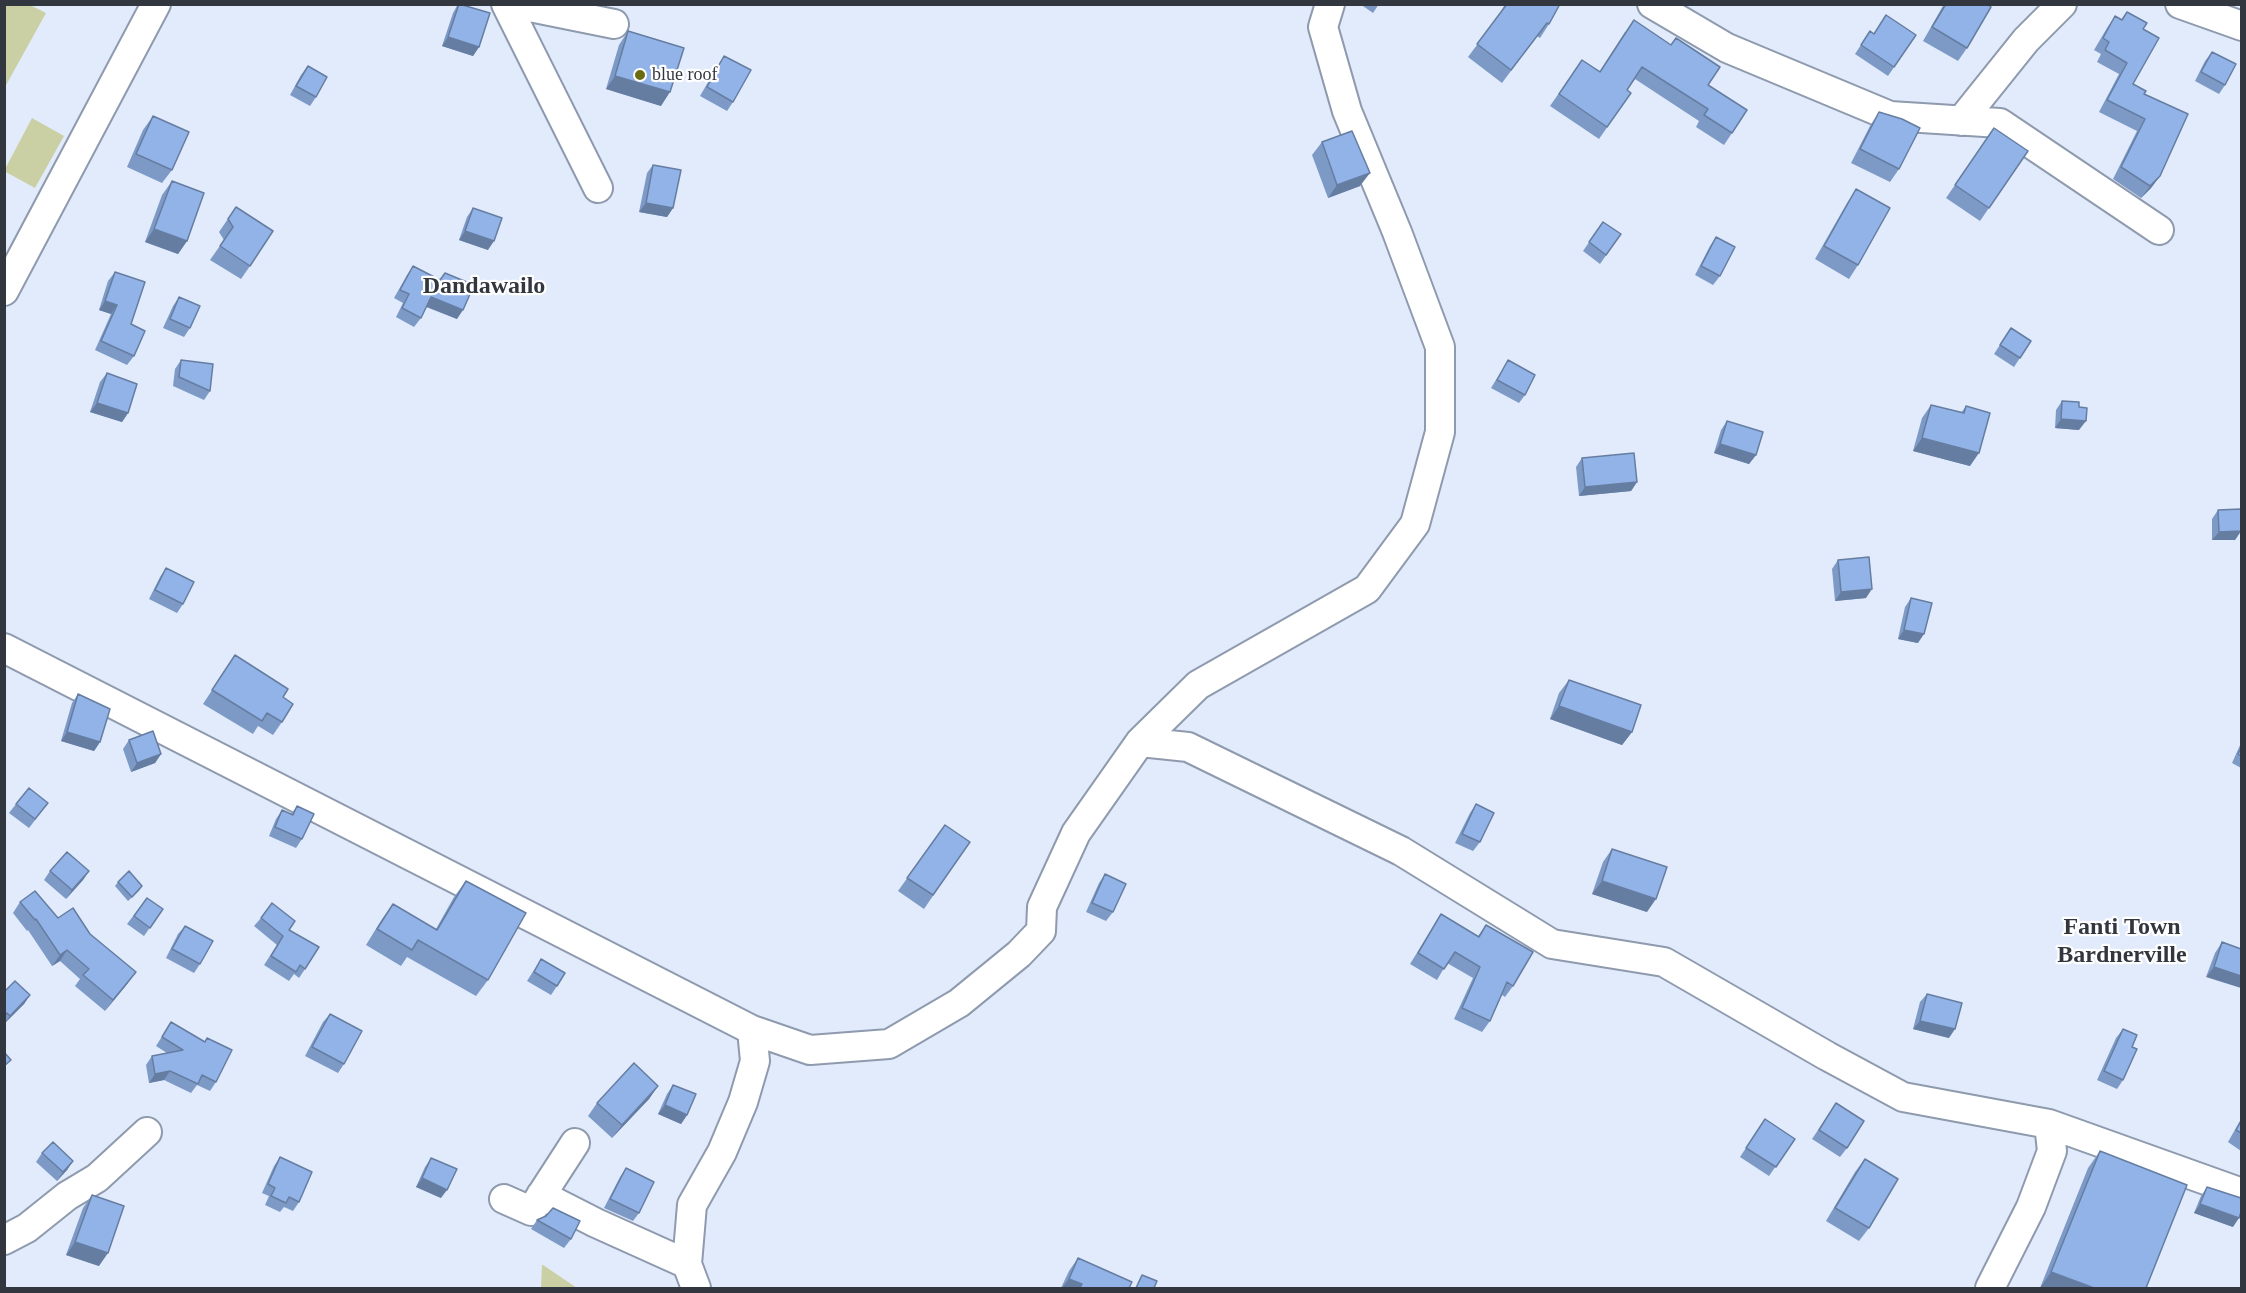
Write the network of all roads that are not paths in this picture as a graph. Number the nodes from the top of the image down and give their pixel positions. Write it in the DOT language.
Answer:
graph roads {
  1 [pos="156,4"];
  2 [pos="506,4"];
  3 [pos="515,4"];
  4 [pos="1330,4"];
  5 [pos="1652,4"];
  6 [pos="2062,4"];
  7 [pos="2180,4"];
  8 [pos="614,24"];
  9 [pos="2241,26"];
  10 [pos="1961,121"];
  11 [pos="598,188"];
  12 [pos="2159,230"];
  13 [pos="4,291"];
  14 [pos="4,648"];
  15 [pos="1140,742"];
  16 [pos="752,1030"];
  17 [pos="2049,1124"];
  18 [pos="147,1132"];
  19 [pos="575,1143"];
  20 [pos="2241,1193"];
  21 [pos="541,1195"];
  22 [pos="504,1199"];
  23 [pos="4,1240"];
  24 [pos="692,1276"];
  25 [pos="1990,1288"];
  1 -- 13 [label="street"];
  2 -- 11 [label="street"];
  3 -- 8 [label="street"];
  4 -- 15 [label="street"];
  5 -- 10 [label="street"];
  6 -- 10 [label="street"];
  7 -- 9 [label="street"];
  10 -- 12 [label="street"];
  14 -- 16 [label="street"];
  15 -- 16 [label="street"];
  15 -- 17 [label="street"];
  16 -- 24 [label="street"];
  17 -- 20 [label="street"];
  17 -- 25 [label="street"];
  18 -- 23 [label="street"];
  19 -- 21 [label="street"];
  21 -- 22 [label="street"];
  21 -- 24 [label="street"];
}
